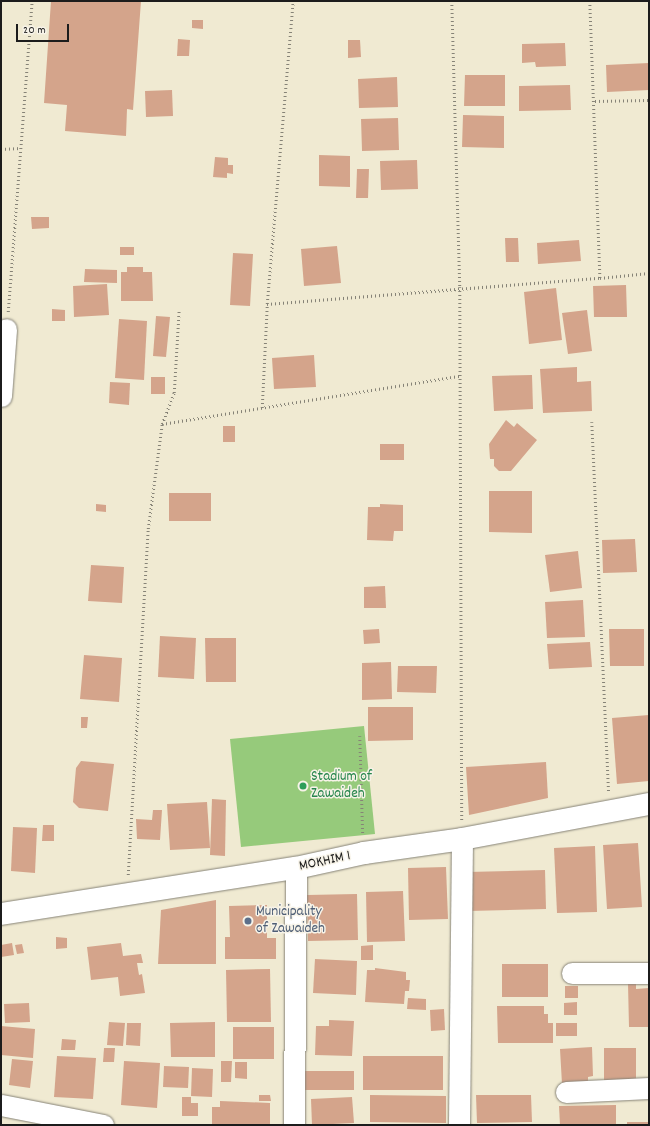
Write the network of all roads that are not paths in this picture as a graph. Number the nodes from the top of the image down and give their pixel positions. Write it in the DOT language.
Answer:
graph roads {
  1 [pos="6,329"];
  2 [pos="1,396"];
  3 [pos="649,804"];
  4 [pos="462,839"];
  5 [pos="296,868"];
  6 [pos="1,914"];
  7 [pos="649,972"];
  8 [pos="572,973"];
  9 [pos="649,1088"];
  10 [pos="566,1092"];
  11 [pos="1,1105"];
  12 [pos="103,1125"];
  13 [pos="294,1125"];
  14 [pos="459,1125"];
  1 -- 2 [label="street"];
  3 -- 4 [label="street, MOKHIM 1"];
  4 -- 5 [label="street, MOKHIM 1"];
  4 -- 14 [label="street"];
  5 -- 6 [label="street, MOKHIM 1"];
  5 -- 13 [label="street"];
  7 -- 8 [label="street"];
  9 -- 10 [label="street"];
  11 -- 12 [label="street"];
}
